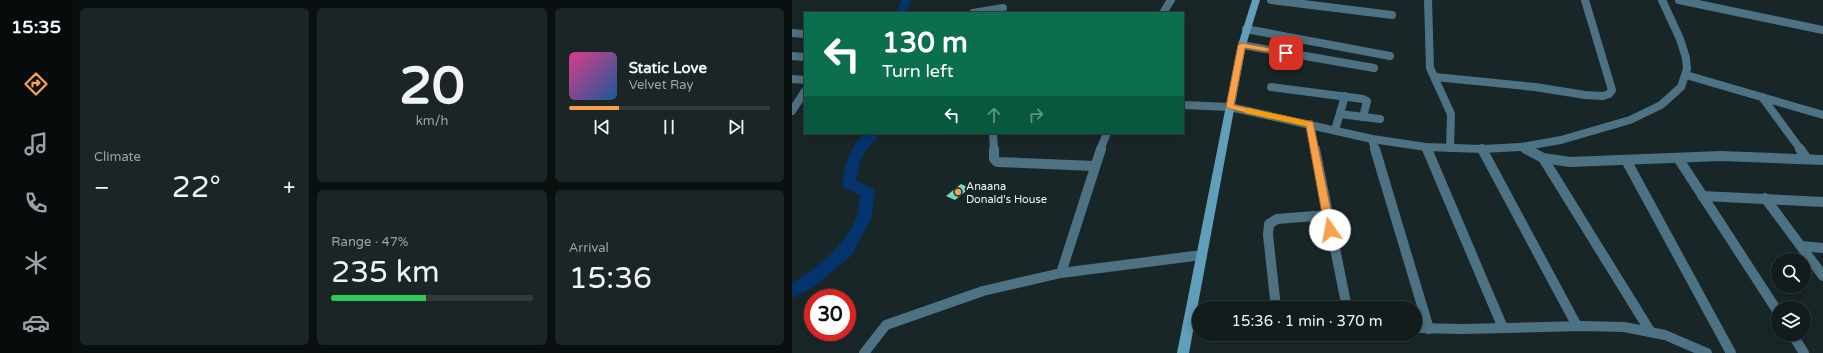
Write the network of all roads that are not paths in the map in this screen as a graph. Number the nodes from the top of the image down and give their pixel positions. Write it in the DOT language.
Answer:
graph roads {
  1 [pos="1006,0"];
  2 [pos="1171,0"];
  3 [pos="1256,0"];
  4 [pos="1271,0"];
  5 [pos="1428,0"];
  6 [pos="1584,0"];
  7 [pos="1662,0"];
  8 [pos="1679,0"];
  9 [pos="1002,11"];
  10 [pos="988,12"];
  11 [pos="1164,12"];
  12 [pos="1392,16"];
  13 [pos="1246,28"];
  14 [pos="1823,30"];
  15 [pos="792,33"];
  16 [pos="804,34"];
  17 [pos="1242,45"];
  18 [pos="792,56"];
  19 [pos="1390,56"];
  20 [pos="804,57"];
  21 [pos="1374,68"];
  22 [pos="1686,75"];
  23 [pos="1435,76"];
  24 [pos="792,79"];
  25 [pos="804,80"];
  26 [pos="1271,87"];
  27 [pos="804,92"];
  28 [pos="1345,96"];
  29 [pos="1762,97"];
  30 [pos="1184,105"];
  31 [pos="1230,107"];
  32 [pos="793,109"];
  33 [pos="1340,114"];
  34 [pos="1823,115"];
  35 [pos="1363,117"];
  36 [pos="1380,120"];
  37 [pos="1310,124"];
  38 [pos="1335,130"];
  39 [pos="993,134"];
  40 [pos="1108,134"];
  41 [pos="1372,139"];
  42 [pos="1426,147"];
  43 [pos="1521,147"];
  44 [pos="1450,148"];
  45 [pos="1482,149"];
  46 [pos="1543,158"];
  47 [pos="1678,158"];
  48 [pos="1807,159"];
  49 [pos="1626,160"];
  50 [pos="1823,160"];
  51 [pos="1094,166"];
  52 [pos="1702,196"];
  53 [pos="1765,198"];
  54 [pos="1823,202"];
  55 [pos="1327,214"];
  56 [pos="1801,246"];
  57 [pos="1823,248"];
  58 [pos="1202,255"];
  59 [pos="1061,273"];
  60 [pos="1823,276"];
  61 [pos="1275,301"];
  62 [pos="1346,301"];
  63 [pos="1771,301"];
  64 [pos="1577,326"];
  65 [pos="1422,328"];
  66 [pos="1503,328"];
  67 [pos="1429,329"];
  68 [pos="1650,331"];
  69 [pos="1796,341"];
  70 [pos="864,353"];
  71 [pos="1183,353"];
  72 [pos="1707,353"];
  73 [pos="1731,353"];
  74 [pos="1804,353"];
  1 -- 9 [label="street"];
  2 -- 11 [label="street"];
  3 -- 13 [label="main road"];
  4 -- 12 [label="street"];
  5 -- 23 [label="street"];
  6 -- 23 [label="street"];
  7 -- 22 [label="street"];
  8 -- 14 [label="street"];
  9 -- 10 [label="street"];
  13 -- 17 [label="main road"];
  13 -- 19 [label="street"];
  15 -- 16 [label="street"];
  17 -- 21 [label="street"];
  17 -- 31 [label="main road"];
  18 -- 20 [label="street"];
  22 -- 29 [label="street"];
  22 -- 43 [label="street"];
  23 -- 44 [label="street"];
  24 -- 25 [label="street"];
  26 -- 28 [label="street"];
  27 -- 32 [label="street"];
  28 -- 33 [label="street"];
  28 -- 35 [label="street"];
  29 -- 34 [label="street"];
  29 -- 48 [label="street"];
  30 -- 31 [label="street"];
  31 -- 37 [label="street"];
  31 -- 58 [label="main road"];
  33 -- 35 [label="street"];
  33 -- 38 [label="street"];
  35 -- 36 [label="street"];
  37 -- 38 [label="street"];
  37 -- 55 [label="street"];
  38 -- 41 [label="street"];
  39 -- 51 [label="street"];
  40 -- 51 [label="street"];
  41 -- 42 [label="street"];
  41 -- 67 [label="street"];
  42 -- 44 [label="street"];
  42 -- 66 [label="street"];
  43 -- 45 [label="street"];
  43 -- 46 [label="street"];
  44 -- 45 [label="street"];
  45 -- 64 [label="street"];
  46 -- 49 [label="street"];
  46 -- 68 [label="street"];
  47 -- 48 [label="street"];
  47 -- 49 [label="street"];
  47 -- 52 [label="street"];
  48 -- 50 [label="street"];
  49 -- 73 [label="street"];
  51 -- 59 [label="street"];
  52 -- 53 [label="street"];
  52 -- 63 [label="street"];
  53 -- 54 [label="street"];
  53 -- 56 [label="street"];
  55 -- 61 [label="street"];
  55 -- 62 [label="street"];
  56 -- 57 [label="street"];
  56 -- 60 [label="street"];
  58 -- 59 [label="street"];
  58 -- 71 [label="main road"];
  59 -- 70 [label="street"];
  64 -- 66 [label="street"];
  64 -- 68 [label="street"];
  65 -- 67 [label="street"];
  66 -- 67 [label="street"];
  68 -- 72 [label="street"];
  69 -- 74 [label="street"];
}
